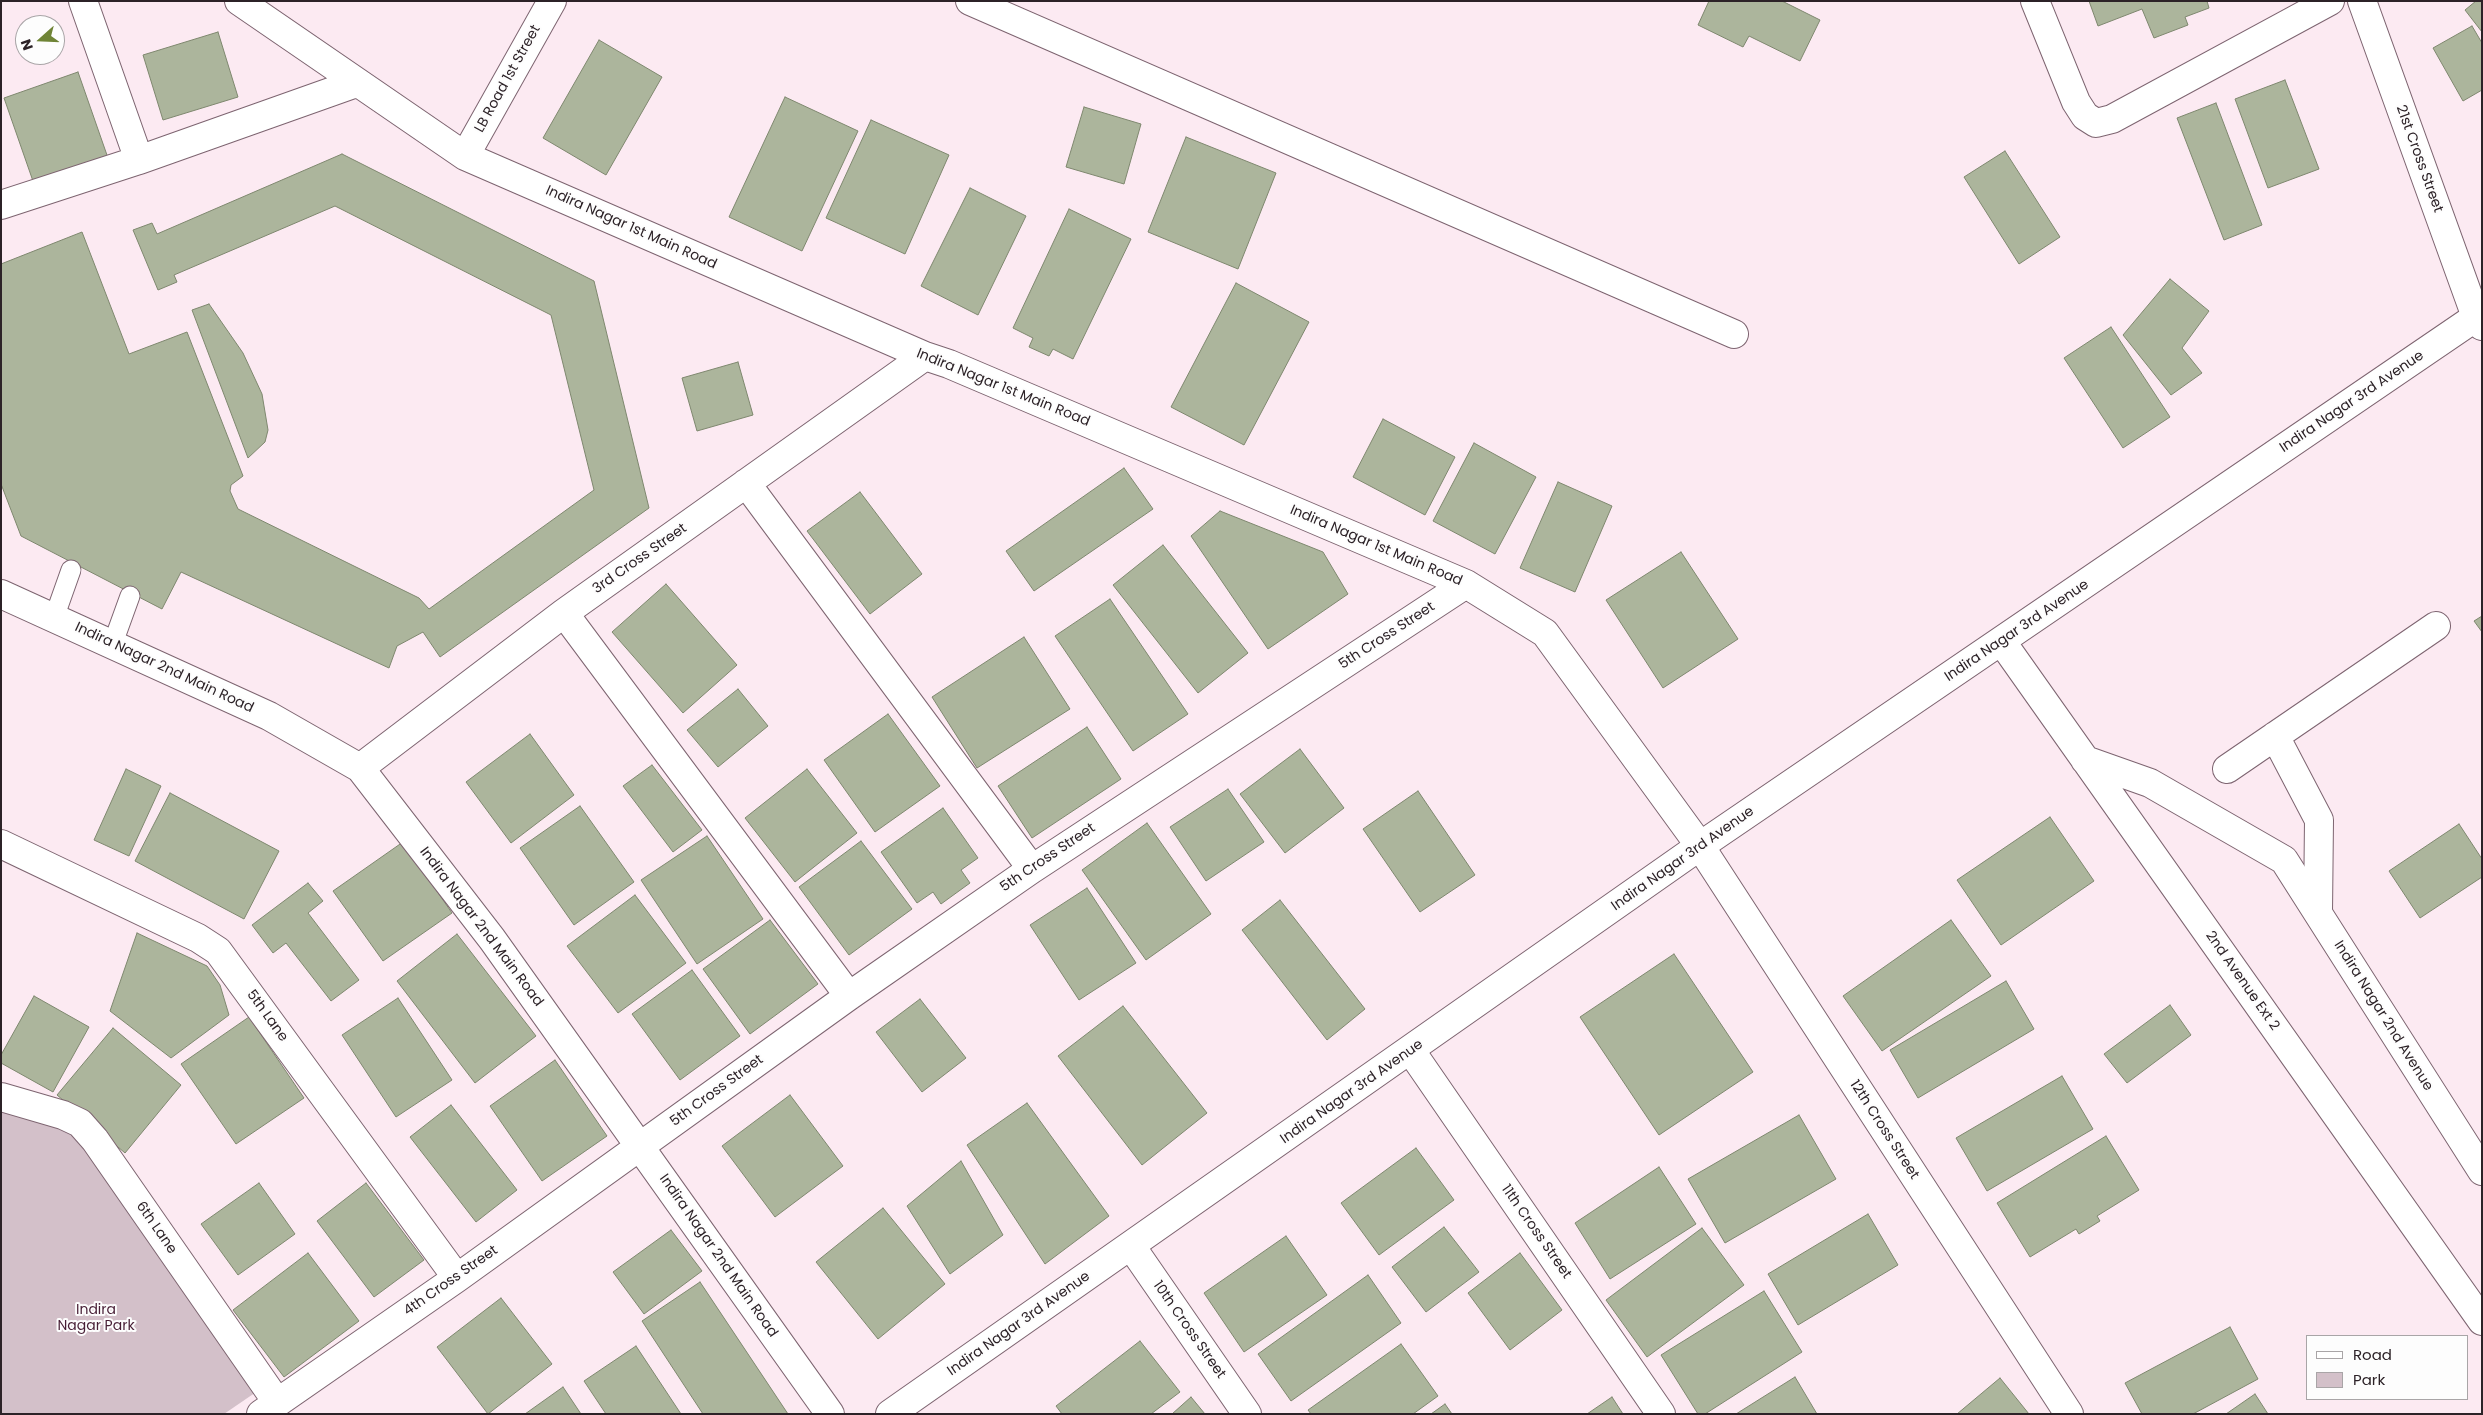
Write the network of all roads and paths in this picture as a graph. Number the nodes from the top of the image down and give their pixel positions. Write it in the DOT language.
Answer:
graph roads {
  1 [pos="83,1"];
  2 [pos="239,1"];
  3 [pos="552,1"];
  4 [pos="970,1"];
  5 [pos="2035,1"];
  6 [pos="2330,1"];
  7 [pos="2362,1"];
  8 [pos="356,83"];
  9 [pos="465,156"];
  10 [pos="139,160"];
  11 [pos="1,205"];
  12 [pos="2480,319"];
  13 [pos="1734,334"];
  14 [pos="924,356"];
  15 [pos="746,483"];
  16 [pos="71,570"];
  17 [pos="1466,584"];
  18 [pos="1,594"];
  19 [pos="130,596"];
  20 [pos="564,613"];
  21 [pos="54,618"];
  22 [pos="2436,626"];
  23 [pos="2002,642"];
  24 [pos="113,644"];
  25 [pos="2275,736"];
  26 [pos="2085,760"];
  27 [pos="360,768"];
  28 [pos="2227,769"];
  29 [pos="1,844"];
  30 [pos="1700,846"];
  31 [pos="1032,869"];
  32 [pos="2318,912"];
  33 [pos="849,996"];
  34 [pos="1411,1050"];
  35 [pos="1,1097"];
  36 [pos="640,1146"];
  37 [pos="2482,1171"];
  38 [pos="1131,1246"];
  39 [pos="457,1278"];
  40 [pos="2482,1321"];
  41 [pos="269,1408"];
  42 [pos="830,1414"];
  43 [pos="890,1414"];
  44 [pos="1247,1414"];
  45 [pos="1661,1414"];
  46 [pos="2069,1414"];
  1 -- 10 [label="street"];
  2 -- 8 [label="street, Indira Nagar 1st Main Road"];
  3 -- 9 [label="street, LB Road 1st Street"];
  4 -- 13 [label="street"];
  5 -- 6 [label="street"];
  7 -- 12 [label="street, 21st Cross Street"];
  8 -- 9 [label="street, Indira Nagar 1st Main Road"];
  8 -- 10 [label="street"];
  9 -- 14 [label="street, Indira Nagar 1st Main Road"];
  10 -- 11 [label="street"];
  12 -- 23 [label="street, Indira Nagar 3rd Avenue"];
  14 -- 15 [label="street, 3rd Cross Street"];
  14 -- 17 [label="street, Indira Nagar 1st Main Road"];
  15 -- 20 [label="street, 3rd Cross Street"];
  15 -- 31 [label="street"];
  16 -- 21 [label="lane"];
  17 -- 30 [label="street, Indira Nagar 1st Main Road"];
  17 -- 31 [label="street, 5th Cross Street"];
  18 -- 21 [label="street, Indira Nagar 2nd Main Road"];
  19 -- 24 [label="lane"];
  20 -- 27 [label="street, 3rd Cross Street"];
  20 -- 33 [label="street"];
  21 -- 24 [label="street, Indira Nagar 2nd Main Road"];
  22 -- 25 [label="street"];
  23 -- 26 [label="street, 2nd Avenue Ext 2"];
  23 -- 30 [label="street, Indira Nagar 3rd Avenue"];
  24 -- 27 [label="street, Indira Nagar 2nd Main Road"];
  25 -- 28 [label="street"];
  25 -- 32 [label="street"];
  26 -- 32 [label="street, Indira Nagar 2nd Avenue"];
  26 -- 40 [label="street, 2nd Avenue Ext 2"];
  27 -- 36 [label="street, Indira Nagar 2nd Main Road"];
  29 -- 39 [label="street, 5th Lane"];
  30 -- 34 [label="street, Indira Nagar 3rd Avenue"];
  30 -- 46 [label="street, 12th Cross Street"];
  31 -- 33 [label="street, 5th Cross Street"];
  32 -- 37 [label="street, Indira Nagar 2nd Avenue"];
  33 -- 36 [label="street, 5th Cross Street"];
  34 -- 38 [label="street, Indira Nagar 3rd Avenue"];
  34 -- 45 [label="street, 11th Cross Street"];
  35 -- 41 [label="street, 6th Lane"];
  36 -- 39 [label="street, 4th Cross Street"];
  36 -- 42 [label="street, Indira Nagar 2nd Main Road"];
  38 -- 43 [label="street, Indira Nagar 3rd Avenue"];
  38 -- 44 [label="street, 10th Cross Street"];
  39 -- 41 [label="street, 4th Cross Street"];
}
